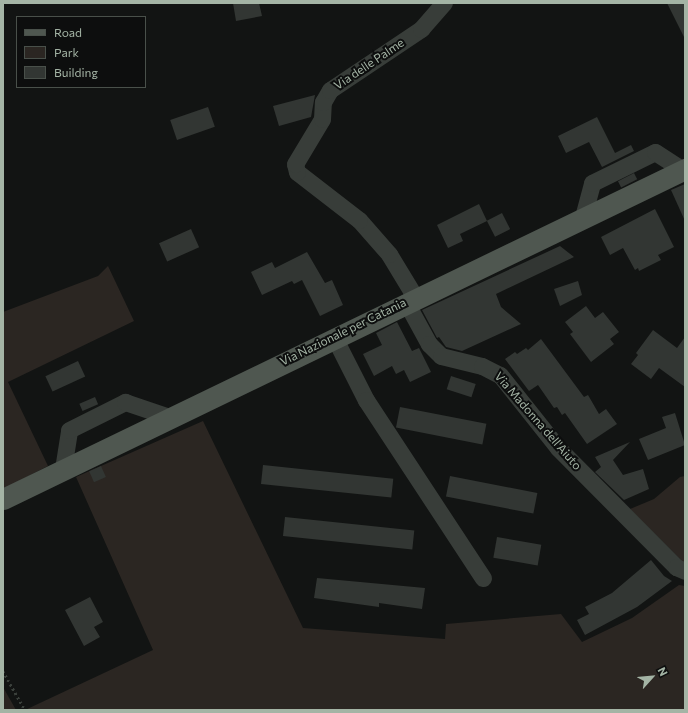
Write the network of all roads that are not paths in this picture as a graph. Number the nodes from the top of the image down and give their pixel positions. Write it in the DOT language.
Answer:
graph roads {
  1 [pos="444,3"];
  2 [pos="684,169"];
  3 [pos="584,217"];
  4 [pos="411,299"];
  5 [pos="334,337"];
  6 [pos="169,417"];
  7 [pos="63,469"];
  8 [pos="3,499"];
  9 [pos="685,571"];
  10 [pos="484,578"];
  1 -- 4 [label="street, Via delle Palme"];
  2 -- 3 [label="main road, Via Nazionale per Catania"];
  2 -- 3 [label="street"];
  3 -- 4 [label="main road, Via Nazionale per Catania"];
  4 -- 5 [label="main road, Via Nazionale per Catania"];
  4 -- 9 [label="street, Via Madonna dell'Aiuto"];
  5 -- 6 [label="main road, Via Nazionale per Catania"];
  5 -- 10 [label="street"];
  6 -- 7 [label="main road, Via Nazionale per Catania"];
  6 -- 7 [label="street"];
  7 -- 8 [label="main road, Via Nazionale per Catania"];
}
